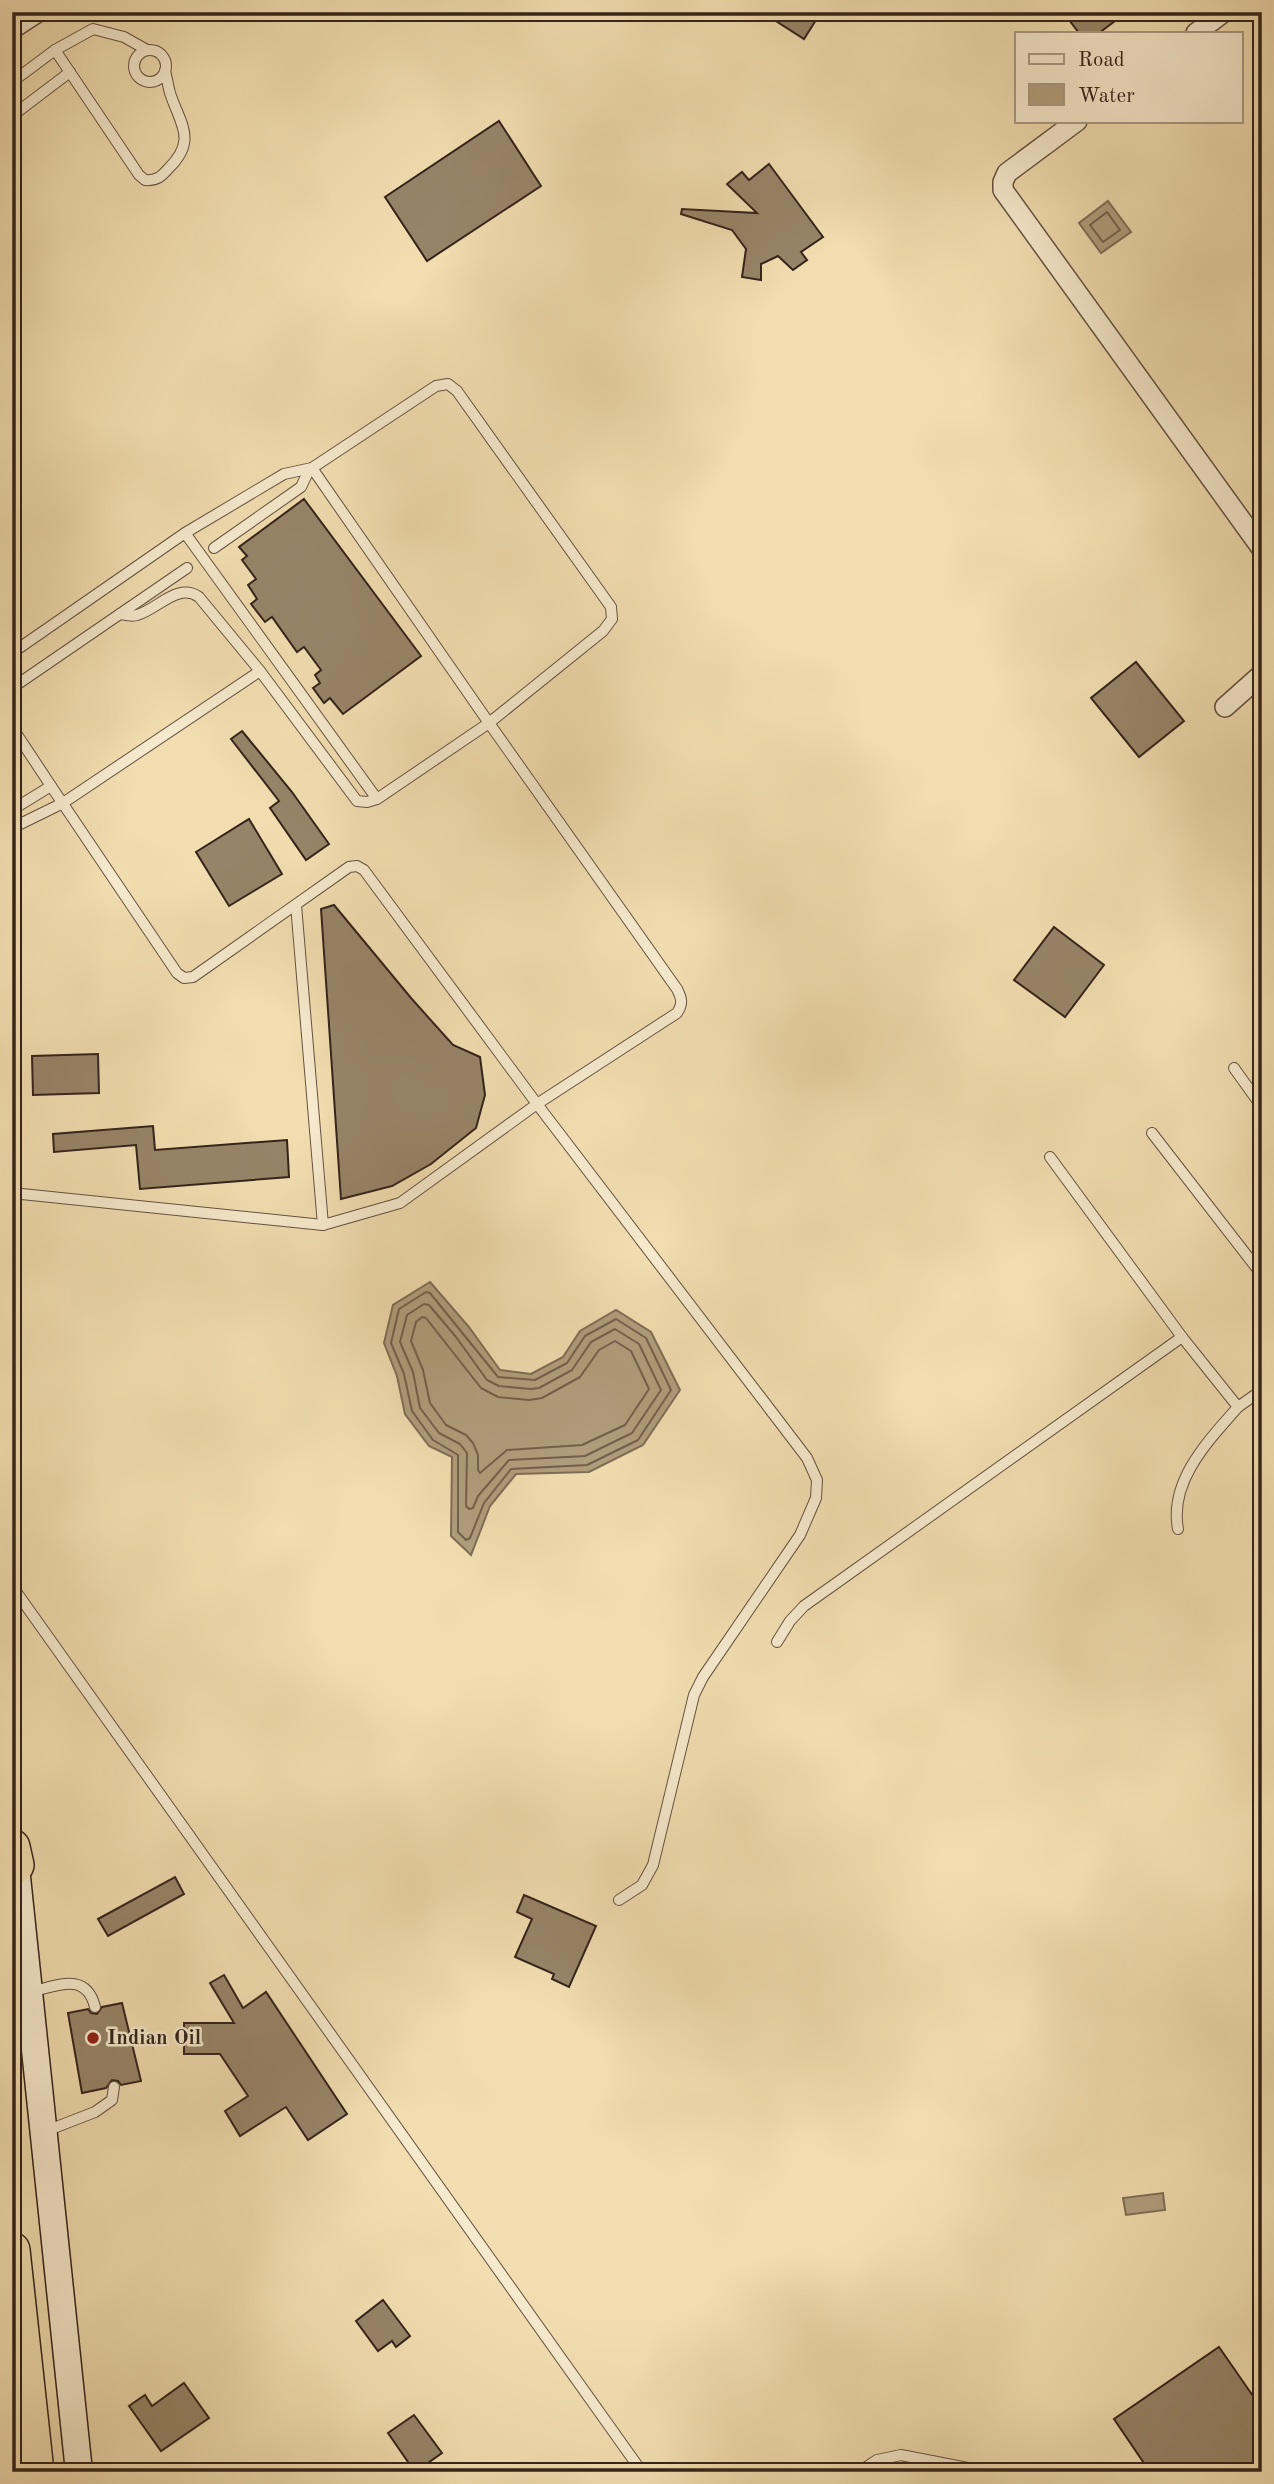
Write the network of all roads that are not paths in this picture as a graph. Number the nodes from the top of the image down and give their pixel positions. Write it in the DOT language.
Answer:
graph roads {
  1 [pos="38,12"];
  2 [pos="1224,12"];
  3 [pos="12,29"];
  4 [pos="1197,32"];
  5 [pos="124,37"];
  6 [pos="55,50"];
  7 [pos="148,50"];
  8 [pos="135,61"];
  9 [pos="165,71"];
  10 [pos="70,72"];
  11 [pos="154,81"];
  12 [pos="12,82"];
  13 [pos="170,92"];
  14 [pos="12,116"];
  15 [pos="1076,122"];
  16 [pos="311,469"];
  17 [pos="184,533"];
  18 [pos="214,548"];
  19 [pos="1262,549"];
  20 [pos="187,568"];
  21 [pos="120,614"];
  22 [pos="12,653"];
  23 [pos="260,671"];
  24 [pos="1262,674"];
  25 [pos="12,688"];
  26 [pos="1224,707"];
  27 [pos="489,723"];
  28 [pos="12,727"];
  29 [pos="51,786"];
  30 [pos="377,799"];
  31 [pos="63,803"];
  32 [pos="12,810"];
  33 [pos="12,828"];
  34 [pos="296,905"];
  35 [pos="1234,1068"];
  36 [pos="537,1104"];
  37 [pos="1262,1107"];
  38 [pos="1152,1133"];
  39 [pos="1050,1157"];
  40 [pos="12,1193"];
  41 [pos="323,1225"];
  42 [pos="1262,1275"];
  43 [pos="1182,1337"];
  44 [pos="1262,1390"];
  45 [pos="1237,1408"];
  46 [pos="1178,1529"];
  47 [pos="12,1586"];
  48 [pos="776,1642"];
  49 [pos="14,1848"];
  50 [pos="619,1900"];
  51 [pos="29,1992"];
  52 [pos="95,2007"];
  53 [pos="114,2087"];
  54 [pos="44,2132"];
  55 [pos="12,2250"];
  56 [pos="36,2472"];
  57 [pos="79,2472"];
  58 [pos="642,2472"];
  59 [pos="859,2472"];
  60 [pos="988,2472"];
  1 -- 3 [label="street"];
  2 -- 4 [label="street"];
  5 -- 6 [label="lane"];
  5 -- 7 [label="lane"];
  5 -- 8 [label="lane"];
  6 -- 10 [label="lane"];
  6 -- 12 [label="lane"];
  7 -- 8 [label="lane"];
  7 -- 9 [label="lane"];
  8 -- 11 [label="lane"];
  9 -- 11 [label="lane"];
  9 -- 13 [label="lane"];
  10 -- 13 [label="lane"];
  10 -- 14 [label="lane"];
  11 -- 13 [label="lane"];
  15 -- 19 [label="street"];
  16 -- 17 [label="lane"];
  16 -- 18 [label="lane"];
  16 -- 27 [label="lane"];
  16 -- 27 [label="lane"];
  17 -- 22 [label="lane"];
  17 -- 30 [label="lane"];
  20 -- 21 [label="lane"];
  21 -- 23 [label="lane"];
  21 -- 25 [label="lane"];
  23 -- 30 [label="lane"];
  23 -- 31 [label="lane"];
  24 -- 26 [label="street"];
  27 -- 30 [label="lane"];
  27 -- 36 [label="lane"];
  28 -- 29 [label="lane"];
  29 -- 31 [label="lane"];
  29 -- 32 [label="lane"];
  31 -- 33 [label="lane"];
  31 -- 34 [label="lane"];
  34 -- 36 [label="lane"];
  34 -- 41 [label="lane"];
  35 -- 37 [label="lane"];
  36 -- 41 [label="lane"];
  36 -- 50 [label="lane"];
  38 -- 42 [label="lane"];
  39 -- 43 [label="lane"];
  40 -- 41 [label="lane"];
  43 -- 45 [label="lane"];
  43 -- 48 [label="lane"];
  44 -- 45 [label="lane"];
  45 -- 46 [label="lane"];
  47 -- 58 [label="lane"];
  49 -- 51 [label="main road"];
  51 -- 52 [label="lane"];
  51 -- 54 [label="main road"];
  53 -- 54 [label="lane"];
  54 -- 57 [label="main road"];
  55 -- 56 [label="highway"];
  59 -- 60 [label="lane"];
}
